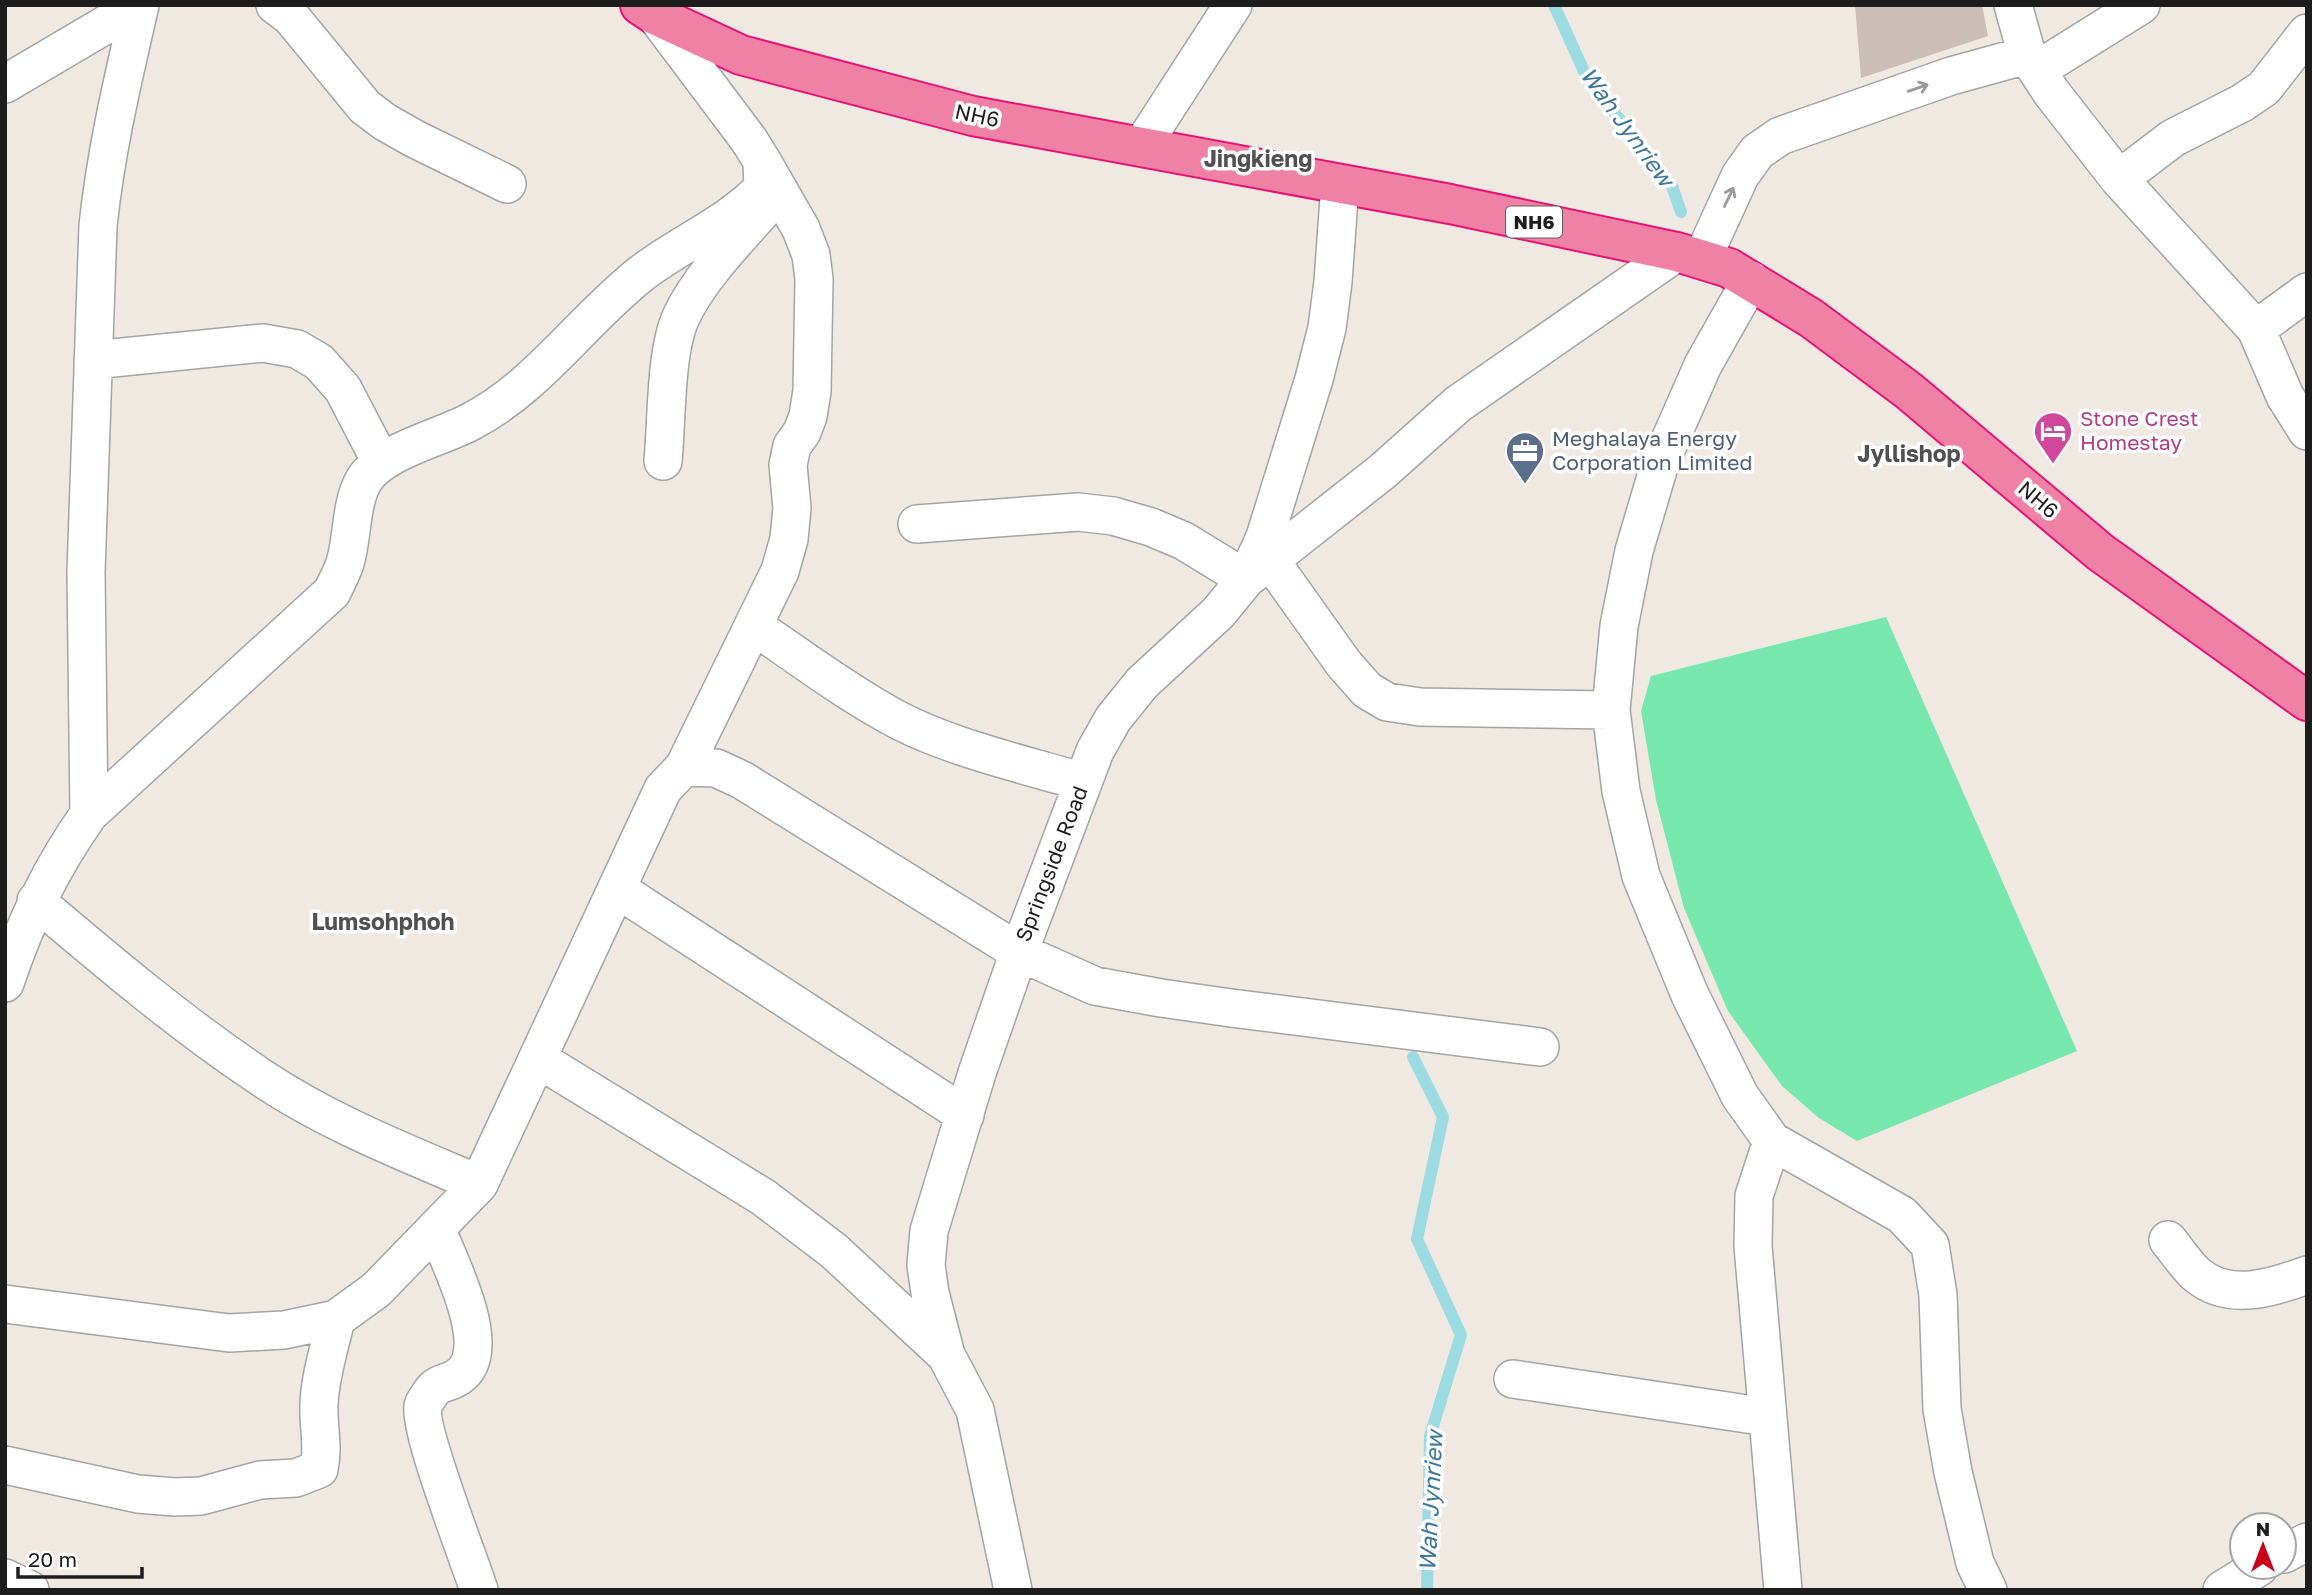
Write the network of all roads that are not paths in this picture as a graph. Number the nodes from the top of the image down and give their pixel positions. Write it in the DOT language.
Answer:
graph roads {
  1 [pos="139,5"];
  2 [pos="275,5"];
  3 [pos="1233,5"];
  4 [pos="2012,5"];
  5 [pos="2141,5"];
  6 [pos="648,10"];
  7 [pos="2307,33"];
  8 [pos="2032,63"];
  9 [pos="5,84"];
  10 [pos="1141,147"];
  11 [pos="770,176"];
  12 [pos="2119,179"];
  13 [pos="508,184"];
  14 [pos="1340,184"];
  15 [pos="1690,256"];
  16 [pos="1751,280"];
  17 [pos="2307,292"];
  18 [pos="2256,329"];
  19 [pos="93,360"];
  20 [pos="2307,431"];
  21 [pos="663,461"];
  22 [pos="382,462"];
  23 [pos="917,524"];
  24 [pos="1258,569"];
  25 [pos="754,626"];
  26 [pos="2307,701"];
  27 [pos="1611,710"];
  28 [pos="684,767"];
  29 [pos="1083,782"];
  30 [pos="89,814"];
  31 [pos="617,889"];
  32 [pos="36,901"];
  33 [pos="1019,952"];
  34 [pos="5,983"];
  35 [pos="1540,1046"];
  36 [pos="537,1059"];
  37 [pos="965,1115"];
  38 [pos="1772,1141"];
  39 [pos="479,1184"];
  40 [pos="436,1228"];
  41 [pos="2168,1240"];
  42 [pos="2307,1275"];
  43 [pos="5,1304"];
  44 [pos="336,1319"];
  45 [pos="946,1355"];
  46 [pos="1513,1379"];
  47 [pos="1767,1417"];
  48 [pos="5,1465"];
  49 [pos="5,1578"];
  50 [pos="30,1590"];
  51 [pos="479,1590"];
  52 [pos="1013,1590"];
  53 [pos="1783,1590"];
  54 [pos="1988,1590"];
  1 -- 9 [label="street"];
  1 -- 19 [label="street"];
  2 -- 13 [label="street"];
  3 -- 10 [label="street"];
  4 -- 8 [label="street"];
  5 -- 8 [label="street"];
  6 -- 10 [label="highway, NH6 / NH6"];
  6 -- 11 [label="street"];
  7 -- 12 [label="street"];
  8 -- 12 [label="street"];
  15 -- 8 [label="street, one-way"];
  10 -- 14 [label="highway, NH6 / NH6"];
  11 -- 21 [label="street"];
  11 -- 22 [label="street"];
  11 -- 25 [label="street"];
  12 -- 18 [label="street"];
  14 -- 15 [label="highway, NH6 / NH6"];
  14 -- 24 [label="street, Springside Road"];
  15 -- 16 [label="highway, NH6 / NH6"];
  15 -- 24 [label="street"];
  16 -- 26 [label="highway, NH6 / NH6"];
  16 -- 27 [label="street"];
  17 -- 18 [label="street"];
  18 -- 20 [label="street"];
  19 -- 22 [label="street"];
  19 -- 30 [label="street"];
  22 -- 30 [label="street"];
  23 -- 24 [label="street"];
  24 -- 27 [label="street"];
  24 -- 29 [label="street, Springside Road"];
  25 -- 28 [label="street"];
  25 -- 29 [label="street"];
  27 -- 38 [label="street"];
  28 -- 31 [label="street"];
  28 -- 33 [label="street"];
  29 -- 33 [label="street, Springside Road"];
  30 -- 32 [label="street"];
  31 -- 36 [label="street"];
  31 -- 37 [label="street"];
  32 -- 34 [label="street"];
  32 -- 39 [label="street"];
  33 -- 35 [label="street"];
  33 -- 37 [label="street, Springside Road"];
  36 -- 39 [label="street"];
  36 -- 45 [label="street"];
  37 -- 45 [label="street, Springside Road"];
  38 -- 47 [label="street"];
  38 -- 54 [label="street"];
  39 -- 40 [label="street"];
  40 -- 44 [label="street"];
  40 -- 51 [label="street"];
  41 -- 42 [label="street"];
  43 -- 44 [label="street"];
  44 -- 48 [label="street"];
  45 -- 52 [label="street, Springside Road"];
  46 -- 47 [label="street"];
  47 -- 53 [label="street"];
  49 -- 50 [label="street"];
}
